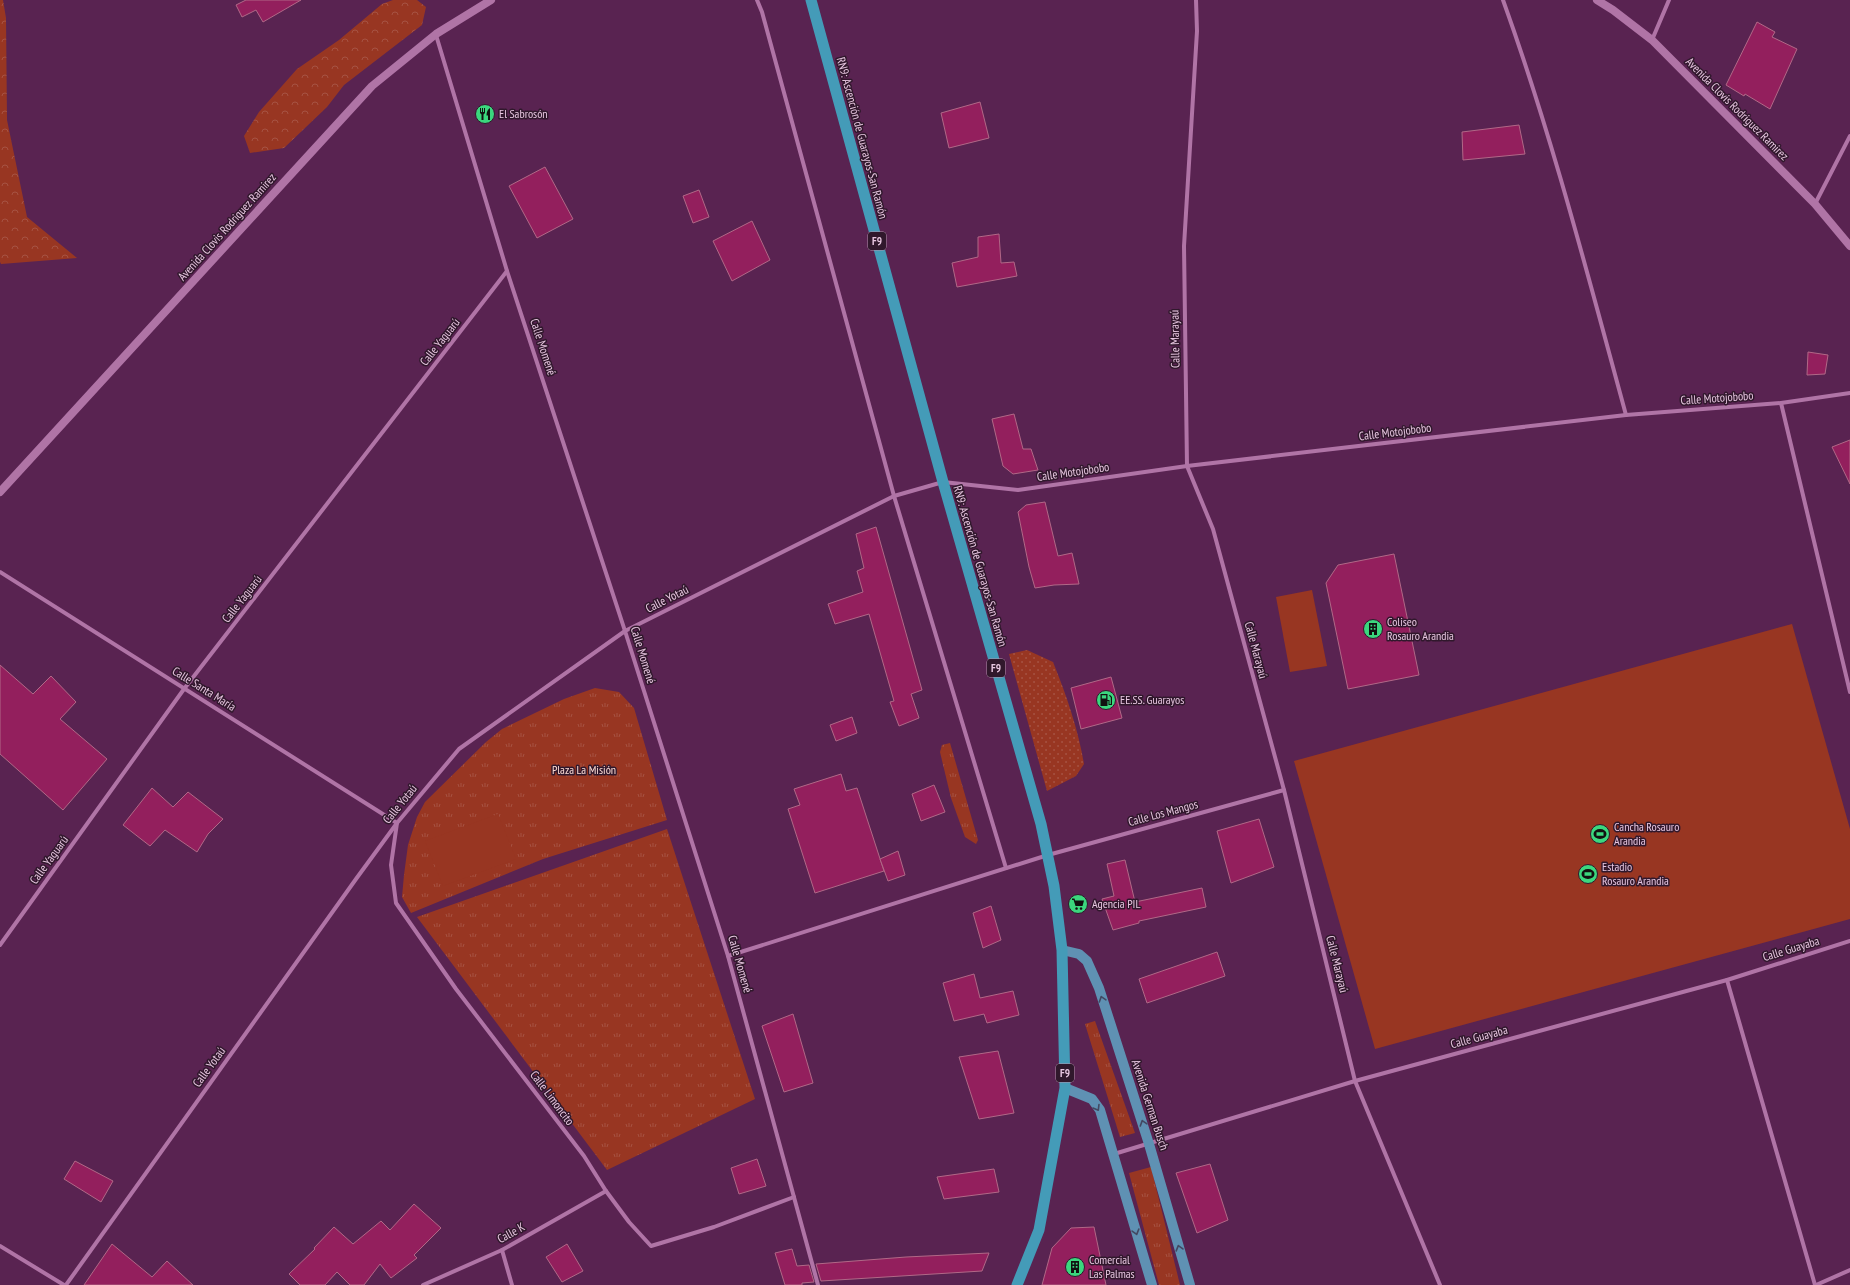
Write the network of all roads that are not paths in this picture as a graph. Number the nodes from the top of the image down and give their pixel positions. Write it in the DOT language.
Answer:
graph roads {
  1 [pos="491,0"];
  2 [pos="757,0"];
  3 [pos="811,0"];
  4 [pos="1196,0"];
  5 [pos="1503,0"];
  6 [pos="1597,0"];
  7 [pos="1669,0"];
  8 [pos="436,34"];
  9 [pos="1652,40"];
  10 [pos="1850,136"];
  11 [pos="1815,204"];
  12 [pos="1850,246"];
  13 [pos="508,271"];
  14 [pos="1850,393"];
  15 [pos="1782,404"];
  16 [pos="1626,415"];
  17 [pos="1187,466"];
  18 [pos="943,482"];
  19 [pos="0,492"];
  20 [pos="894,496"];
  21 [pos="0,572"];
  22 [pos="625,631"];
  23 [pos="184,689"];
  24 [pos="1850,692"];
  25 [pos="1284,790"];
  26 [pos="397,823"];
  27 [pos="1048,855"];
  28 [pos="1006,868"];
  29 [pos="1850,941"];
  30 [pos="0,945"];
  31 [pos="1062,950"];
  32 [pos="728,956"];
  33 [pos="1727,980"];
  34 [pos="1355,1081"];
  35 [pos="1065,1088"];
  36 [pos="1149,1144"];
  37 [pos="1114,1154"];
  38 [pos="606,1191"];
  39 [pos="794,1197"];
  40 [pos="0,1246"];
  41 [pos="502,1250"];
  42 [pos="1850,1270"];
  43 [pos="65,1285"];
  44 [pos="423,1285"];
  45 [pos="512,1285"];
  46 [pos="818,1285"];
  47 [pos="1017,1285"];
  48 [pos="1152,1285"];
  49 [pos="1190,1285"];
  50 [pos="1440,1285"];
  51 [pos="1816,1285"];
  1 -- 8 [label="main road, Avenida Clovis Rodriguez Ramirez"];
  2 -- 20 [label="street"];
  3 -- 18 [label="highway, RN9: Ascención de Guarayos-San Ramón / F9"];
  4 -- 17 [label="street, Calle Marayaú"];
  5 -- 16 [label="street"];
  6 -- 9 [label="main road, Avenida Clovis Rodriguez Ramirez"];
  7 -- 9 [label="street"];
  8 -- 13 [label="street, Calle Momené"];
  8 -- 19 [label="main road, Avenida Clovis Rodriguez Ramirez"];
  9 -- 11 [label="main road, Avenida Clovis Rodriguez Ramirez"];
  10 -- 11 [label="street"];
  11 -- 12 [label="main road, Avenida Clovis Rodriguez Ramirez"];
  13 -- 22 [label="street, Calle Momené"];
  13 -- 23 [label="street, Calle Yaguarú"];
  14 -- 15 [label="street, Calle Motojobobo"];
  15 -- 16 [label="street, Calle Motojobobo"];
  15 -- 24 [label="street"];
  16 -- 17 [label="street, Calle Motojobobo"];
  17 -- 18 [label="street, Calle Motojobobo"];
  17 -- 25 [label="street, Calle Marayaú"];
  18 -- 20 [label="street, Calle Yotaú"];
  18 -- 27 [label="highway, RN9: Ascención de Guarayos-San Ramón / F9"];
  20 -- 22 [label="street, Calle Yotaú"];
  20 -- 28 [label="street"];
  21 -- 23 [label="street, Calle Santa María"];
  22 -- 26 [label="street, Calle Yotaú"];
  22 -- 32 [label="street, Calle Momené"];
  23 -- 26 [label="street, Calle Santa María"];
  23 -- 30 [label="street, Calle Yaguarú"];
  25 -- 27 [label="street, Calle Los Mangos"];
  25 -- 34 [label="street, Calle Marayaú"];
  26 -- 38 [label="street, Calle Limoncito"];
  26 -- 43 [label="street, Calle Yotaú"];
  27 -- 28 [label="street, Calle Los Mangos"];
  27 -- 31 [label="highway, RN9: Ascención de Guarayos-San Ramón / F9"];
  28 -- 32 [label="street, Calle Los Mangos"];
  29 -- 33 [label="street, Calle Guayaba"];
  31 -- 35 [label="highway, RN9: Ascención de Guarayos-San Ramón / F9"];
  36 -- 31 [label="main road, Avenida German Busch, one-way"];
  32 -- 39 [label="street, Calle Momené"];
  33 -- 34 [label="street, Calle Guayaba"];
  33 -- 51 [label="street"];
  34 -- 36 [label="street, Calle Guayaba"];
  34 -- 50 [label="street, Calle Marayaú"];
  35 -- 37 [label="main road, one-way"];
  35 -- 47 [label="highway, RN9: Ascención de Guarayos-San Ramón / F9"];
  36 -- 37 [label="street, Calle Guayaba"];
  49 -- 36 [label="main road, Avenida German Busch, one-way"];
  37 -- 48 [label="main road, one-way"];
  38 -- 39 [label="street, Calle Limoncito"];
  38 -- 41 [label="street, Calle K"];
  39 -- 46 [label="street, Calle Momené"];
  40 -- 43 [label="street"];
  41 -- 44 [label="street, Calle K"];
  41 -- 45 [label="street"];
  42 -- 51 [label="street"];
}
